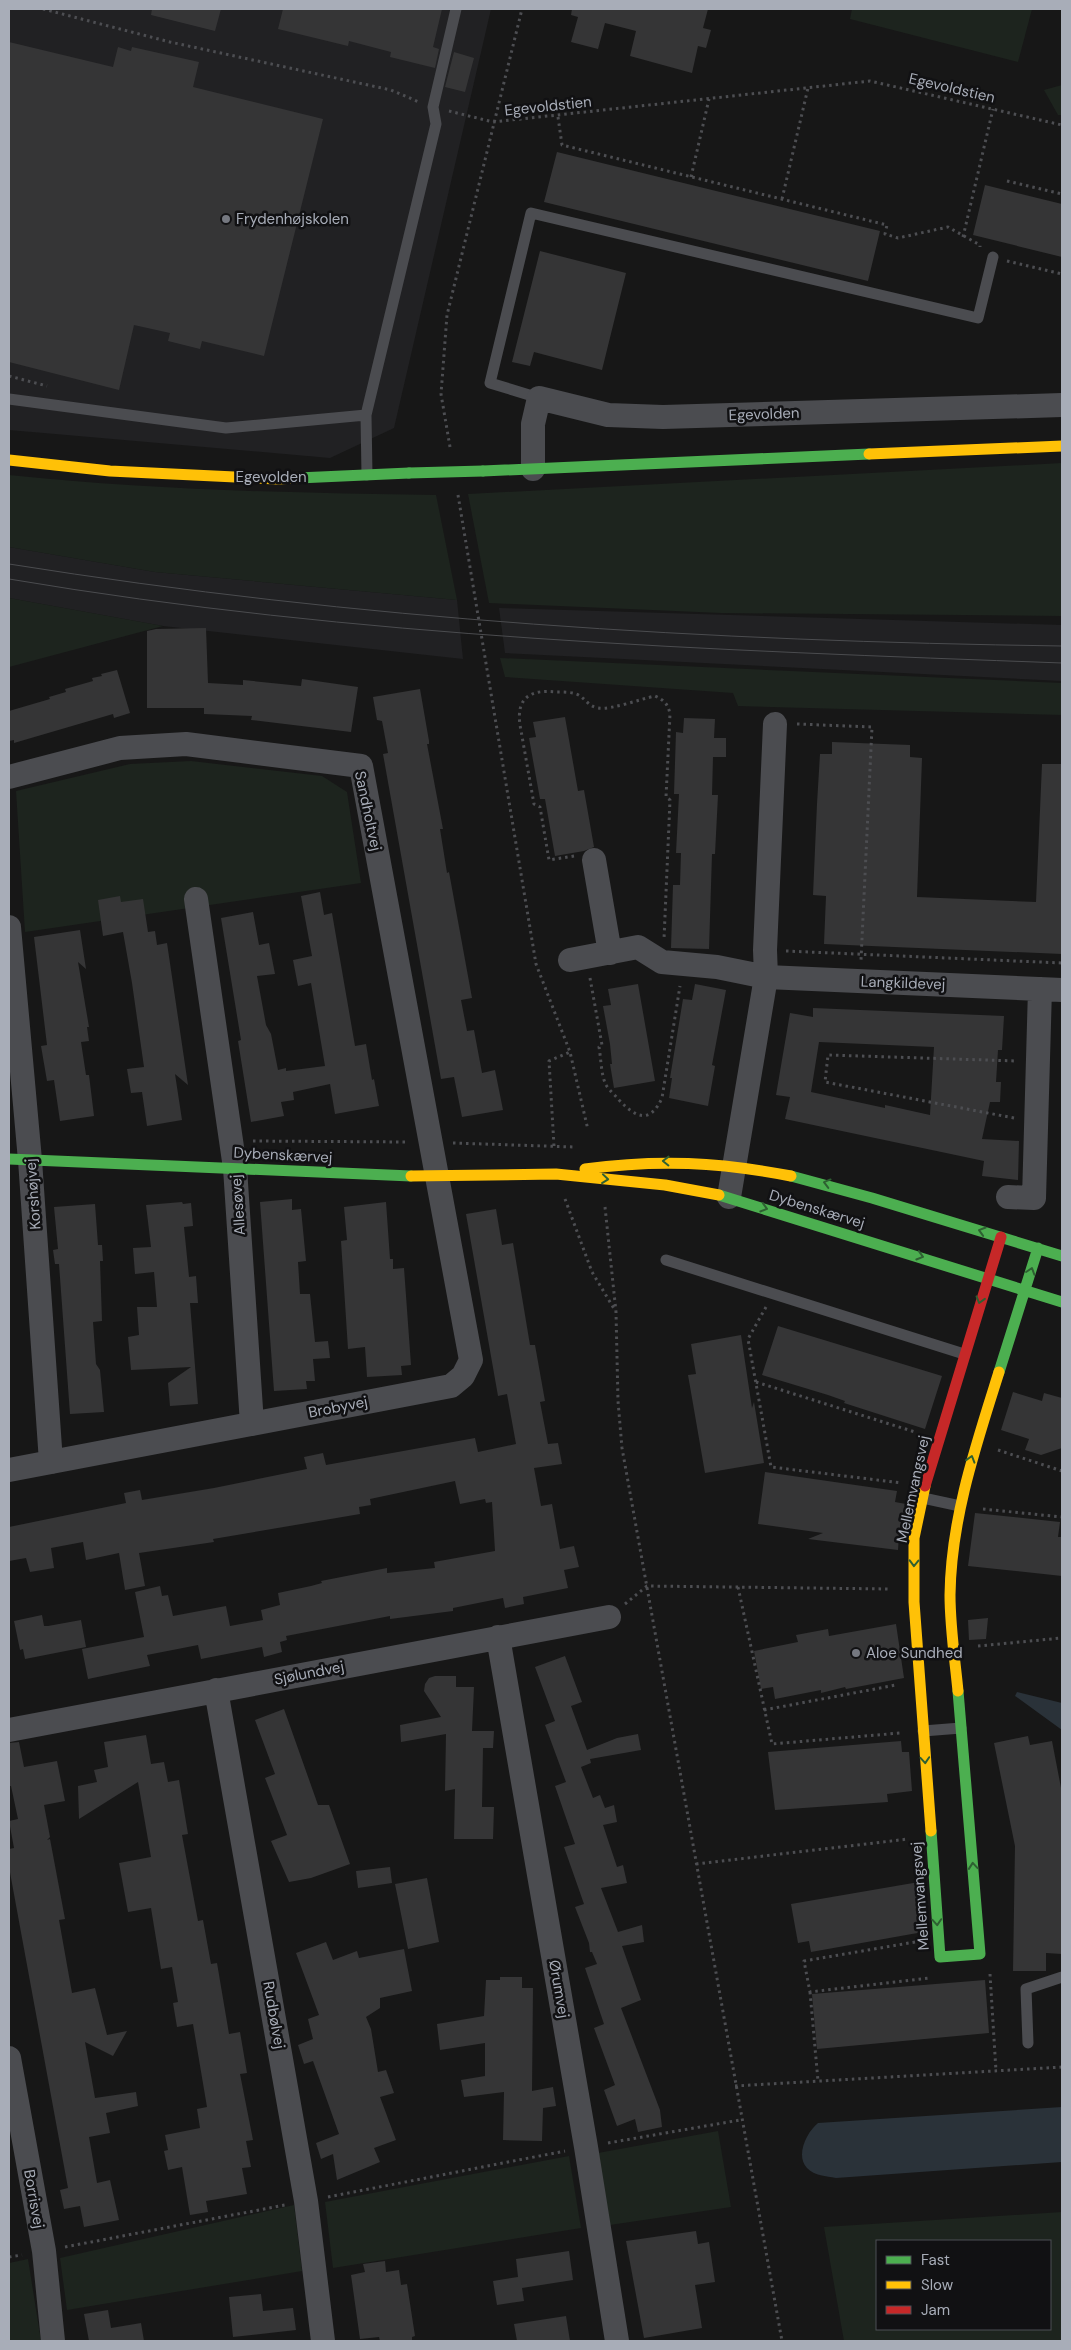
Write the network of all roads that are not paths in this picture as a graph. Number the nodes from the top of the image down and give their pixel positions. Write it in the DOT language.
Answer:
graph roads {
  1 [pos="456,9"];
  2 [pos="993,257"];
  3 [pos="539,398"];
  4 [pos="9,400"];
  5 [pos="1062,405"];
  6 [pos="366,415"];
  7 [pos="1062,446"];
  8 [pos="9,460"];
  9 [pos="533,469"];
  10 [pos="367,475"];
  11 [pos="774,724"];
  12 [pos="9,777"];
  13 [pos="594,860"];
  14 [pos="196,899"];
  15 [pos="9,927"];
  16 [pos="610,953"];
  17 [pos="578,959"];
  18 [pos="766,977"];
  19 [pos="1051,989"];
  20 [pos="20,1159"];
  21 [pos="734,1165"];
  22 [pos="236,1168"];
  23 [pos="556,1174"];
  24 [pos="437,1177"];
  25 [pos="730,1197"];
  26 [pos="1008,1197"];
  27 [pos="1000,1236"];
  28 [pos="1038,1248"];
  29 [pos="1062,1256"];
  30 [pos="666,1260"];
  31 [pos="987,1277"];
  32 [pos="1025,1289"];
  33 [pos="1062,1302"];
  34 [pos="964,1354"];
  35 [pos="252,1424"];
  36 [pos="51,1462"];
  37 [pos="9,1470"];
  38 [pos="923,1498"];
  39 [pos="960,1506"];
  40 [pos="609,1616"];
  41 [pos="498,1637"];
  42 [pos="216,1690"];
  43 [pos="961,1728"];
  44 [pos="9,1730"];
  45 [pos="923,1732"];
  46 [pos="1062,1977"];
  47 [pos="1028,2043"];
  48 [pos="9,2058"];
  49 [pos="53,2341"];
  50 [pos="323,2341"];
  51 [pos="617,2341"];
  1 -- 6 [label="lane"];
  2 -- 3 [label="lane"];
  3 -- 5 [label="street, Egevolden"];
  3 -- 9 [label="street"];
  4 -- 6 [label="lane"];
  6 -- 10 [label="lane"];
  7 -- 9 [label="street, Egevolden"];
  8 -- 10 [label="street, Egevolden"];
  9 -- 10 [label="street, Egevolden, bridge"];
  11 -- 18 [label="street"];
  12 -- 24 [label="street, Sandholtvej"];
  13 -- 16 [label="street"];
  14 -- 22 [label="street, Allesøvej"];
  15 -- 20 [label="street, Korshøjvej"];
  16 -- 17 [label="street, Langkildevej"];
  16 -- 18 [label="street, Langkildevej"];
  18 -- 19 [label="street, Langkildevej"];
  18 -- 21 [label="street"];
  19 -- 26 [label="street, Langkildevej"];
  20 -- 22 [label="street, Dybenskærvej"];
  20 -- 36 [label="street, Korshøjvej"];
  21 -- 23 [label="street, Dybenskærvej, one-way"];
  21 -- 25 [label="street"];
  27 -- 21 [label="street, Dybenskærvej, one-way"];
  22 -- 24 [label="street, Dybenskærvej"];
  22 -- 35 [label="street, Allesøvej"];
  23 -- 24 [label="street, Dybenskærvej"];
  23 -- 25 [label="street, Dybenskærvej, one-way"];
  24 -- 35 [label="street, Brobyvej"];
  25 -- 31 [label="street, Dybenskærvej, one-way"];
  27 -- 28 [label="street, Dybenskærvej"];
  27 -- 31 [label="street, Mellemvangsvej"];
  28 -- 29 [label="street, Dybenskærvej"];
  32 -- 28 [label="street, one-way"];
  30 -- 34 [label="lane"];
  31 -- 32 [label="street, Dybenskærvej"];
  31 -- 34 [label="street, Mellemvangsvej, one-way"];
  32 -- 33 [label="street, Dybenskærvej"];
  39 -- 32 [label="street, one-way"];
  34 -- 38 [label="street, Mellemvangsvej"];
  35 -- 36 [label="street, Brobyvej"];
  36 -- 37 [label="street, Brobyvej"];
  38 -- 39 [label="lane"];
  38 -- 45 [label="street, Mellemvangsvej, one-way"];
  39 -- 43 [label="street"];
  40 -- 41 [label="street, Sjølundvej"];
  41 -- 42 [label="street, Sjølundvej"];
  41 -- 51 [label="street, Ørumvej"];
  42 -- 44 [label="street, Sjølundvej"];
  42 -- 50 [label="street, Rudbølvej"];
  43 -- 45 [label="lane"];
  45 -- 43 [label="street, Mellemvangsvej, one-way"];
  46 -- 47 [label="lane"];
  48 -- 49 [label="street, Borrisvej"];
}
